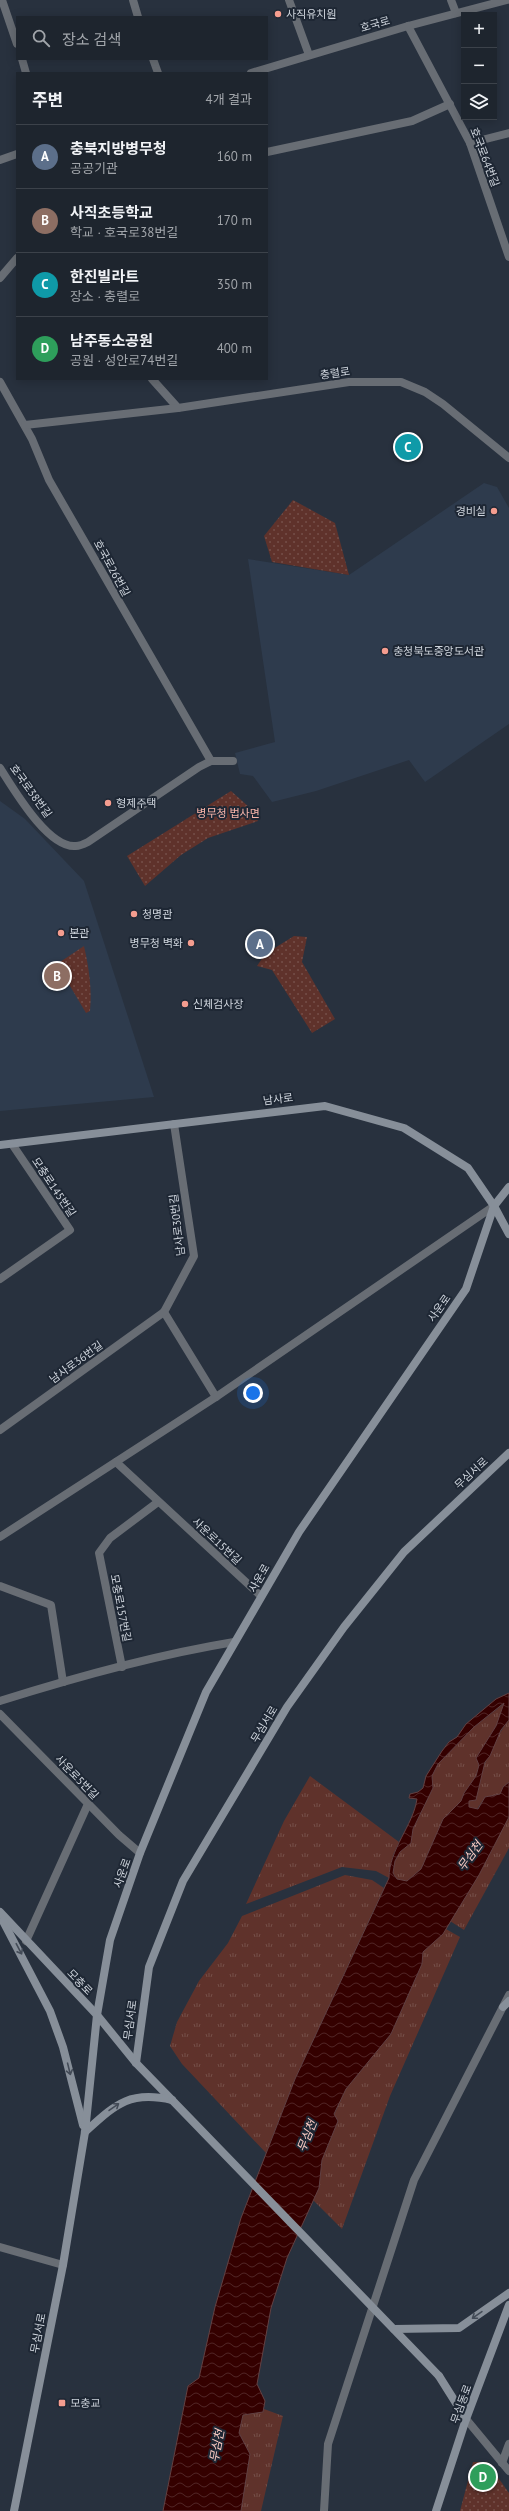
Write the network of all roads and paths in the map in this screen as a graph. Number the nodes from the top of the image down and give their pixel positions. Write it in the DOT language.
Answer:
graph roads {
  1 [pos="2,0"];
  2 [pos="132,0"];
  3 [pos="289,0"];
  4 [pos="451,0"];
  5 [pos="507,0"];
  6 [pos="456,13"];
  7 [pos="138,16"];
  8 [pos="408,26"];
  9 [pos="16,41"];
  10 [pos="310,55"];
  11 [pos="22,60"];
  12 [pos="153,60"];
  13 [pos="26,72"];
  14 [pos="158,72"];
  15 [pos="254,72"];
  16 [pos="450,104"];
  17 [pos="509,133"];
  18 [pos="470,142"];
  19 [pos="268,152"];
  20 [pos="16,154"];
  21 [pos="0,160"];
  22 [pos="509,258"];
  23 [pos="16,259"];
  24 [pos="0,278"];
  25 [pos="153,380"];
  26 [pos="0,382"];
  27 [pos="178,408"];
  28 [pos="25,425"];
  29 [pos="509,458"];
  30 [pos="211,761"];
  31 [pos="233,761"];
  32 [pos="0,768"];
  33 [pos="174,1124"];
  34 [pos="12,1144"];
  35 [pos="0,1145"];
  36 [pos="509,1187"];
  37 [pos="494,1206"];
  38 [pos="509,1234"];
  39 [pos="0,1278"];
  40 [pos="164,1312"];
  41 [pos="216,1398"];
  42 [pos="0,1430"];
  43 [pos="509,1452"];
  44 [pos="116,1462"];
  45 [pos="158,1502"];
  46 [pos="0,1537"];
  47 [pos="0,1586"];
  48 [pos="261,1596"];
  49 [pos="234,1642"];
  50 [pos="122,1667"];
  51 [pos="63,1682"];
  52 [pos="0,1702"];
  53 [pos="0,1714"];
  54 [pos="88,1804"];
  55 [pos="140,1854"];
  56 [pos="0,1912"];
  57 [pos="0,1915"];
  58 [pos="26,1940"];
  59 [pos="509,1995"];
  60 [pos="506,2004"];
  61 [pos="97,2015"];
  62 [pos="136,2062"];
  63 [pos="172,2100"];
  64 [pos="85,2132"];
  65 [pos="0,2247"];
  66 [pos="63,2265"];
  67 [pos="509,2293"];
  68 [pos="509,2306"];
  69 [pos="394,2329"];
  70 [pos="466,2419"];
  71 [pos="509,2444"];
  72 [pos="502,2462"];
  73 [pos="509,2470"];
  74 [pos="14,2511"];
  75 [pos="324,2511"];
  76 [pos="436,2511"];
  1 -- 9 [label="street"];
  2 -- 7 [label="street"];
  3 -- 10 [label="street"];
  4 -- 6 [label="street"];
  5 -- 6 [label="street, 호국로"];
  6 -- 8 [label="street, 호국로"];
  8 -- 10 [label="street, 호국로"];
  8 -- 16 [label="street, 호국로64번길"];
  10 -- 15 [label="street, 호국로"];
  11 -- 13 [label="street"];
  12 -- 14 [label="street"];
  16 -- 18 [label="street, 호국로64번길"];
  16 -- 19 [label="street"];
  17 -- 18 [label="street"];
  18 -- 22 [label="street, 호국로64번길"];
  20 -- 21 [label="street"];
  23 -- 24 [label="street"];
  25 -- 27 [label="street"];
  26 -- 28 [label="street, 호국로26번길"];
  27 -- 28 [label="street, 충렬로"];
  27 -- 29 [label="street, 충렬로"];
  28 -- 30 [label="street, 호국로26번길"];
  30 -- 31 [label="street"];
  30 -- 32 [label="street, 호국로38번길"];
  33 -- 34 [label="street, 남사로"];
  33 -- 37 [label="street, 남사로"];
  33 -- 40 [label="street, 남사로30번길"];
  34 -- 35 [label="street, 남사로"];
  34 -- 39 [label="street, 모충로145번길"];
  36 -- 37 [label="street, 사운로"];
  37 -- 38 [label="street, 남사로"];
  37 -- 41 [label="street"];
  37 -- 48 [label="street, 사운로"];
  40 -- 41 [label="street"];
  40 -- 42 [label="street, 남사로36번길"];
  41 -- 44 [label="street"];
  43 -- 62 [label="street, 무심서로"];
  44 -- 45 [label="street, 사운로15번길"];
  44 -- 46 [label="street"];
  45 -- 48 [label="street, 사운로15번길"];
  45 -- 50 [label="street, 모충로157번길"];
  47 -- 51 [label="street"];
  48 -- 49 [label="street, 사운로"];
  49 -- 50 [label="street"];
  49 -- 55 [label="street, 사운로"];
  50 -- 51 [label="street"];
  51 -- 52 [label="street"];
  53 -- 54 [label="street, 사운로5번길"];
  54 -- 55 [label="street, 사운로5번길"];
  54 -- 58 [label="street"];
  55 -- 61 [label="street, 사운로"];
  56 -- 58 [label="street, 모충로"];
  57 -- 64 [label="street, one-way"];
  58 -- 61 [label="street, 모충로"];
  59 -- 60 [label="street"];
  60 -- 75 [label="street"];
  61 -- 62 [label="street, 모충로"];
  61 -- 64 [label="street, 무심서로"];
  62 -- 63 [label="street, 모충로"];
  64 -- 63 [label="street, one-way"];
  63 -- 69 [label="street, 모충로, bridge"];
  64 -- 66 [label="street, 무심서로"];
  65 -- 66 [label="street"];
  66 -- 74 [label="street, 무심서로"];
  67 -- 69 [label="street, one-way"];
  68 -- 70 [label="street, 무심동로"];
  69 -- 70 [label="street, 모충로, bridge"];
  70 -- 72 [label="street"];
  70 -- 76 [label="street, 무심동로"];
  71 -- 72 [label="street"];
  72 -- 73 [label="street"];
}
